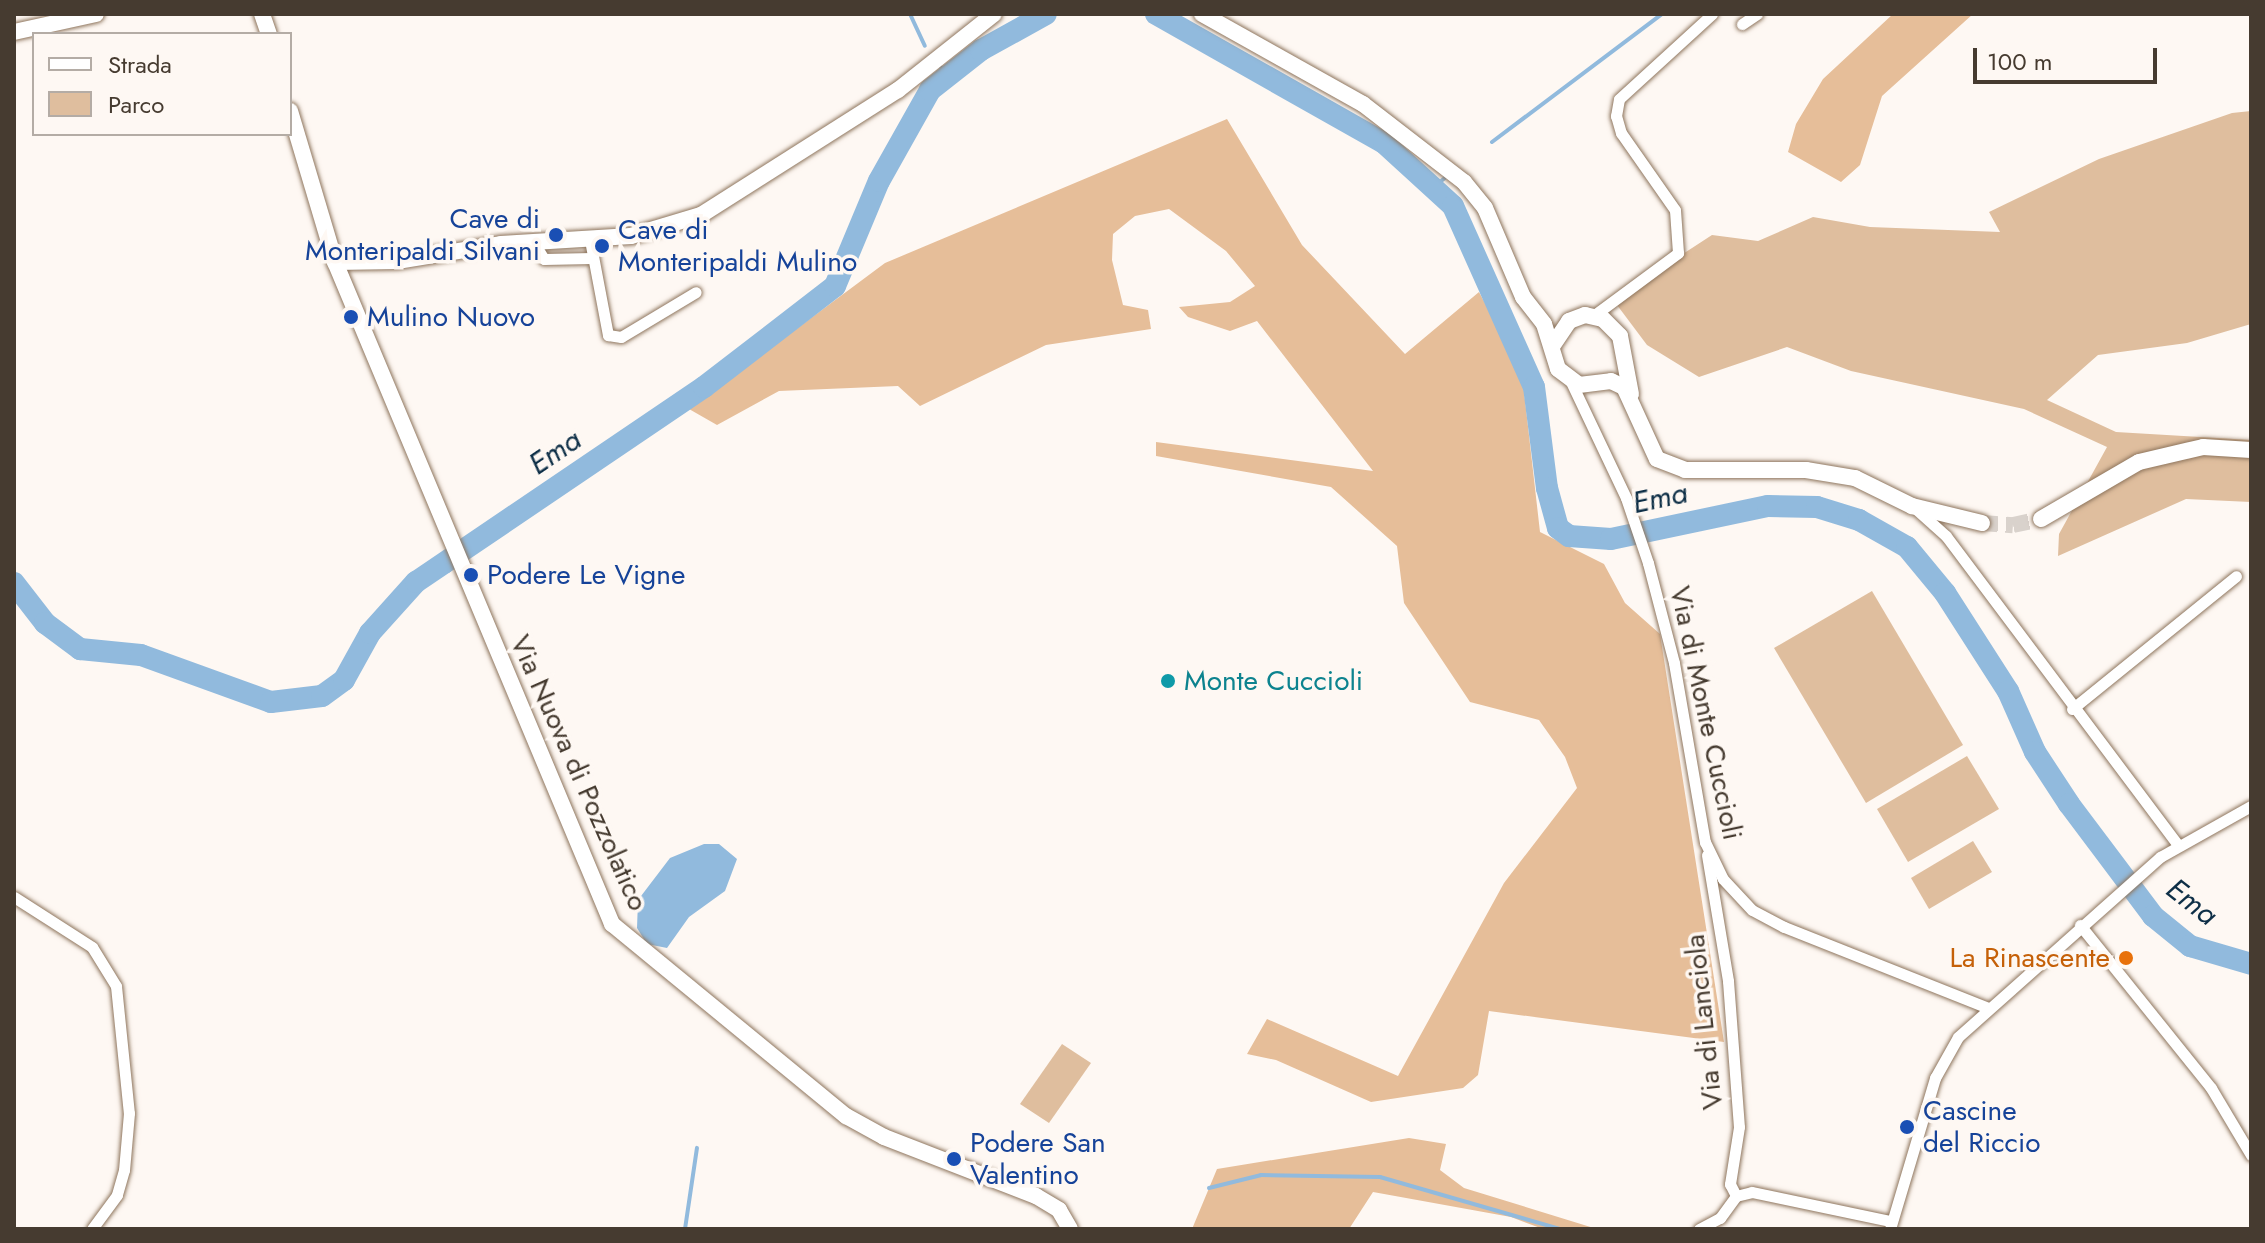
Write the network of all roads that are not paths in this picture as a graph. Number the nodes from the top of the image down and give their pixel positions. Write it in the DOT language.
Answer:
graph roads {
  1 [pos="96,14"];
  2 [pos="994,14"];
  3 [pos="1202,14"];
  4 [pos="1712,14"];
  5 [pos="1757,14"];
  6 [pos="51,20"];
  7 [pos="1742,24"];
  8 [pos="14,32"];
  9 [pos="292,118"];
  10 [pos="590,240"];
  11 [pos="534,243"];
  12 [pos="592,258"];
  13 [pos="335,262"];
  14 [pos="696,292"];
  15 [pos="1617,301"];
  16 [pos="1538,315"];
  17 [pos="1593,316"];
  18 [pos="1612,325"];
  19 [pos="1562,326"];
  20 [pos="1553,345"];
  21 [pos="1623,356"];
  22 [pos="1571,382"];
  23 [pos="1604,382"];
  24 [pos="1635,403"];
  25 [pos="1587,413"];
  26 [pos="2251,450"];
  27 [pos="1912,506"];
  28 [pos="2041,519"];
  29 [pos="1982,523"];
  30 [pos="2236,576"];
  31 [pos="2072,709"];
  32 [pos="2251,806"];
  33 [pos="1705,842"];
  34 [pos="2178,845"];
  35 [pos="14,897"];
  36 [pos="2080,925"];
  37 [pos="1989,1008"];
  38 [pos="2251,1155"];
  39 [pos="1736,1196"];
  40 [pos="1890,1225"];
  41 [pos="92,1229"];
  42 [pos="1070,1229"];
  43 [pos="1699,1229"];
  1 -- 6 [label="street"];
  2 -- 10 [label="street"];
  3 -- 16 [label="street"];
  4 -- 15 [label="street"];
  5 -- 7 [label="street"];
  6 -- 8 [label="street"];
  9 -- 13 [label="street, Via Nuova di Pozzolatico"];
  10 -- 11 [label="street"];
  10 -- 12 [label="street"];
  11 -- 12 [label="street"];
  11 -- 13 [label="street"];
  12 -- 14 [label="street"];
  13 -- 42 [label="street, Via Nuova di Pozzolatico"];
  15 -- 17 [label="street"];
  15 -- 18 [label="street"];
  16 -- 19 [label="street"];
  16 -- 20 [label="street"];
  17 -- 18 [label="street"];
  17 -- 19 [label="street"];
  18 -- 21 [label="street"];
  19 -- 20 [label="street"];
  20 -- 22 [label="street"];
  21 -- 23 [label="street"];
  21 -- 24 [label="street"];
  22 -- 23 [label="street"];
  22 -- 25 [label="street, Via di Monte Cuccioli"];
  23 -- 24 [label="street"];
  23 -- 25 [label="street"];
  24 -- 27 [label="street"];
  25 -- 33 [label="street, Via di Monte Cuccioli"];
  26 -- 28 [label="street"];
  27 -- 29 [label="street"];
  27 -- 31 [label="street"];
  30 -- 31 [label="street"];
  31 -- 34 [label="street"];
  32 -- 34 [label="street"];
  33 -- 37 [label="street, Via di Monte Cuccioli"];
  33 -- 39 [label="street, Via di Lanciola"];
  34 -- 36 [label="street"];
  35 -- 41 [label="street"];
  36 -- 37 [label="street"];
  36 -- 38 [label="street"];
  37 -- 40 [label="street"];
  39 -- 40 [label="street"];
  39 -- 43 [label="street"];
}
